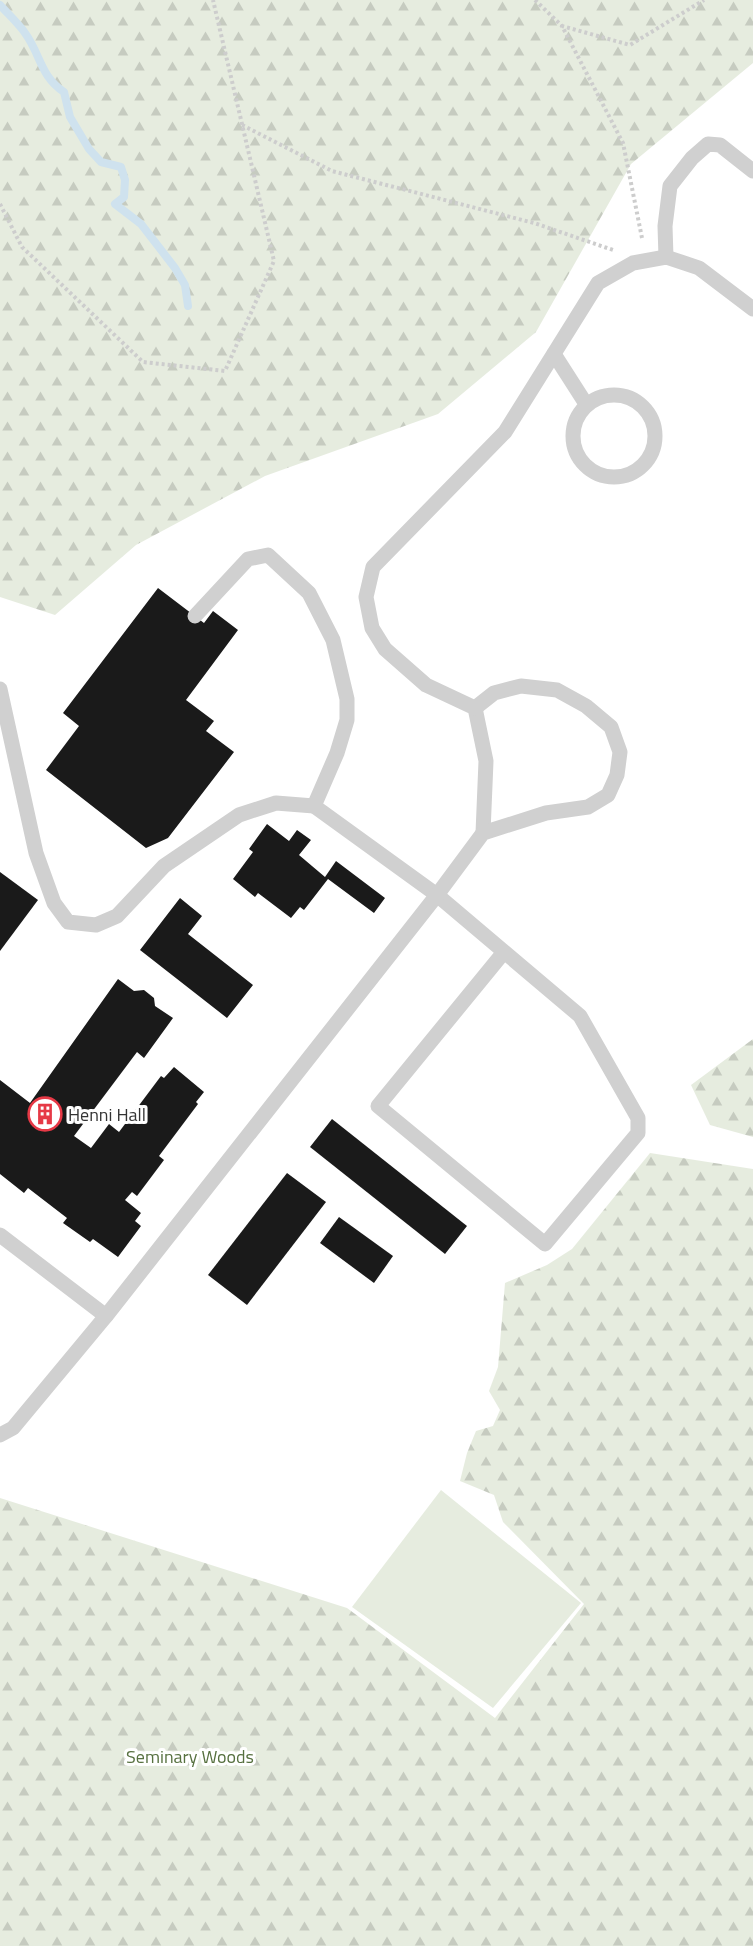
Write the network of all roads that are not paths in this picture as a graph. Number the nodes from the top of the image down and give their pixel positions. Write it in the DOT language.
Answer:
graph roads {
  1 [pos="753,171"];
  2 [pos="666,257"];
  3 [pos="753,309"];
  4 [pos="554,354"];
  5 [pos="586,404"];
  6 [pos="195,616"];
  7 [pos="0,689"];
  8 [pos="475,708"];
  9 [pos="314,806"];
  10 [pos="483,832"];
  11 [pos="437,895"];
  12 [pos="504,952"];
  13 [pos="0,1235"];
  14 [pos="106,1316"];
  15 [pos="0,1435"];
  1 -- 2 [label="lane"];
  2 -- 3 [label="lane"];
  2 -- 4 [label="lane"];
  4 -- 5 [label="lane"];
  4 -- 8 [label="lane"];
  5 -- 5 [label="lane"];
  6 -- 9 [label="lane"];
  7 -- 9 [label="lane"];
  8 -- 10 [label="lane"];
  8 -- 10 [label="lane"];
  9 -- 11 [label="lane"];
  10 -- 11 [label="lane"];
  11 -- 12 [label="lane"];
  11 -- 14 [label="lane"];
  12 -- 12 [label="lane"];
  13 -- 14 [label="lane"];
  14 -- 15 [label="lane"];
}
